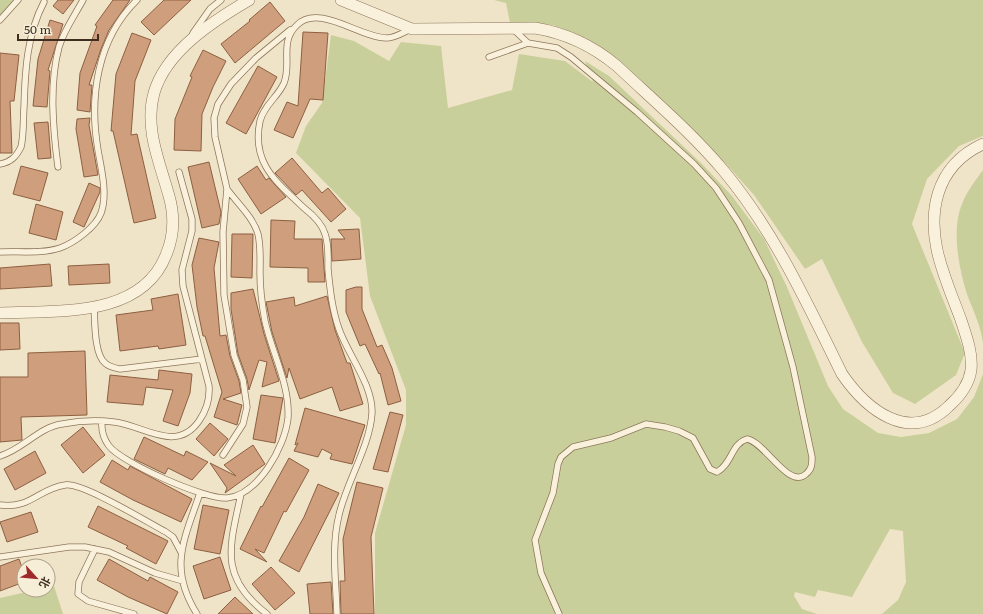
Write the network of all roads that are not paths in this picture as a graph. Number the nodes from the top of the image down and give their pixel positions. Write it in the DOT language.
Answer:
graph roads {
  1 [pos="18,0"];
  2 [pos="83,0"];
  3 [pos="137,0"];
  4 [pos="221,0"];
  5 [pos="249,0"];
  6 [pos="341,0"];
  7 [pos="44,2"];
  8 [pos="0,20"];
  9 [pos="298,23"];
  10 [pos="512,28"];
  11 [pos="412,29"];
  12 [pos="528,43"];
  13 [pos="184,47"];
  14 [pos="489,57"];
  15 [pos="983,144"];
  16 [pos="0,164"];
  17 [pos="58,166"];
  18 [pos="179,172"];
  19 [pos="227,189"];
  20 [pos="0,252"];
  21 [pos="94,307"];
  22 [pos="0,313"];
  23 [pos="202,359"];
  24 [pos="102,421"];
  25 [pos="0,456"];
  26 [pos="223,456"];
  27 [pos="200,493"];
  28 [pos="242,494"];
  29 [pos="0,505"];
  30 [pos="95,549"];
  31 [pos="181,552"];
  32 [pos="0,557"];
  33 [pos="183,581"];
  34 [pos="134,614"];
  35 [pos="198,614"];
  36 [pos="267,614"];
  37 [pos="337,614"];
  38 [pos="559,614"];
  1 -- 8 [label="lane"];
  2 -- 17 [label="lane"];
  3 -- 20 [label="lane"];
  4 -- 13 [label="lane"];
  5 -- 13 [label="street"];
  6 -- 11 [label="street"];
  7 -- 16 [label="lane"];
  9 -- 11 [label="lane"];
  9 -- 19 [label="lane"];
  9 -- 37 [label="lane"];
  10 -- 11 [label="street"];
  10 -- 12 [label="lane"];
  10 -- 15 [label="street"];
  12 -- 14 [label="lane"];
  12 -- 38 [label="lane"];
  13 -- 21 [label="street"];
  18 -- 23 [label="lane"];
  19 -- 26 [label="lane"];
  19 -- 28 [label="lane"];
  21 -- 22 [label="street"];
  21 -- 23 [label="lane"];
  23 -- 24 [label="lane"];
  24 -- 25 [label="lane"];
  24 -- 27 [label="lane"];
  27 -- 28 [label="lane"];
  27 -- 31 [label="lane"];
  28 -- 36 [label="lane"];
  29 -- 31 [label="lane"];
  30 -- 32 [label="lane"];
  30 -- 33 [label="lane"];
  30 -- 34 [label="lane"];
  31 -- 33 [label="lane"];
  33 -- 35 [label="lane"];
}
